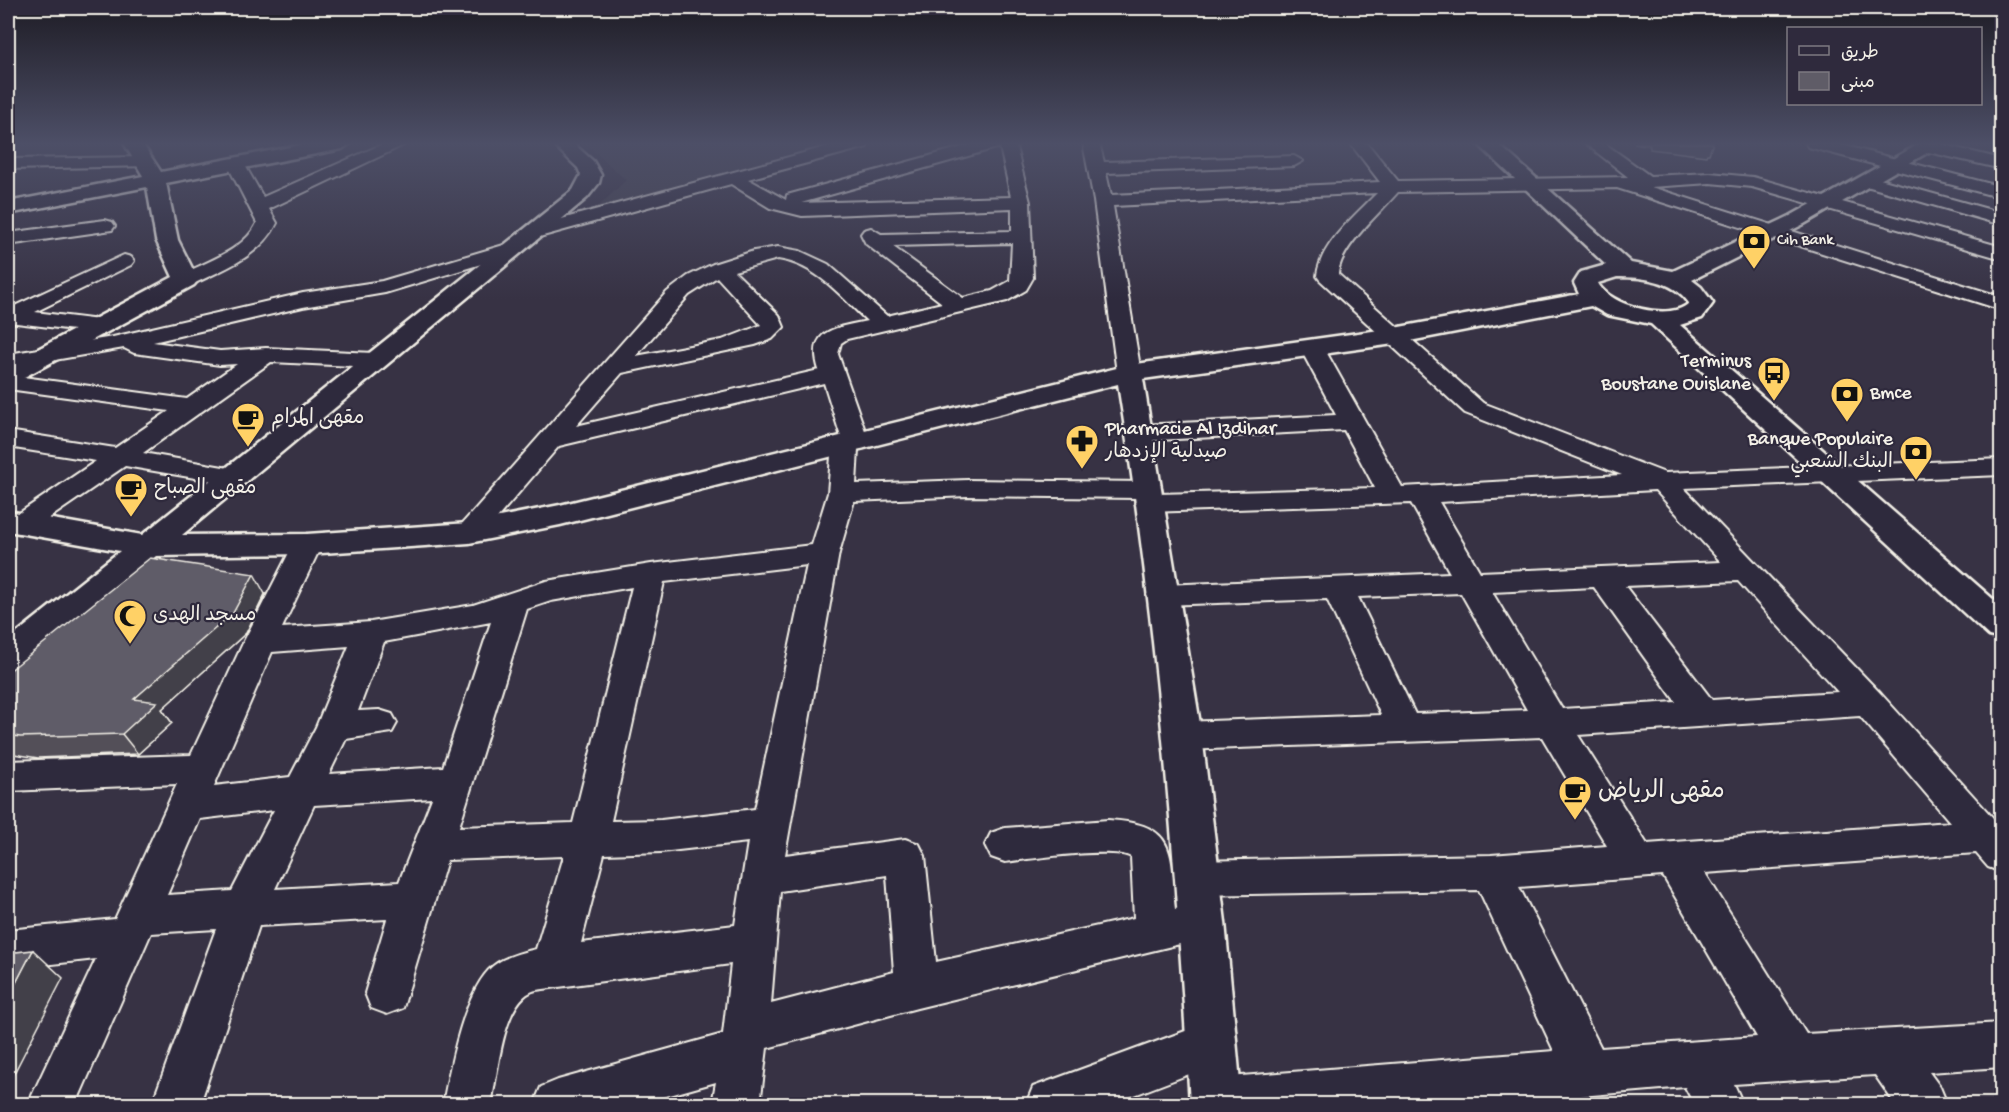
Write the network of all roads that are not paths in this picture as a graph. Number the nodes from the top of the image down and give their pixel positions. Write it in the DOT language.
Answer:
graph roads {
  1 [pos="49,195"];
  2 [pos="154,195"];
  3 [pos="252,195"];
  4 [pos="283,195"];
  5 [pos="575,195"];
  6 [pos="674,195"];
  7 [pos="762,195"];
  8 [pos="810,195"];
  9 [pos="938,195"];
  10 [pos="1019,195"];
  11 [pos="1102,195"];
  12 [pos="1248,195"];
  13 [pos="1386,195"];
  14 [pos="1529,195"];
  15 [pos="1532,195"];
  16 [pos="1657,195"];
  17 [pos="1797,195"];
  18 [pos="1843,195"];
  19 [pos="1917,195"];
  20 [pos="1103,201"];
  21 [pos="1021,202"];
  22 [pos="1828,203"];
  23 [pos="777,204"];
  24 [pos="939,205"];
  25 [pos="17,206"];
  26 [pos="258,206"];
  27 [pos="869,207"];
  28 [pos="2001,219"];
  29 [pos="105,226"];
  30 [pos="1773,232"];
  31 [pos="1021,237"];
  32 [pos="8,240"];
  33 [pos="873,240"];
  34 [pos="523,241"];
  35 [pos="2001,253"];
  36 [pos="124,261"];
  37 [pos="720,268"];
  38 [pos="1625,270"];
  39 [pos="1598,273"];
  40 [pos="186,280"];
  41 [pos="1674,280"];
  42 [pos="1595,298"];
  43 [pos="2001,304"];
  44 [pos="958,305"];
  45 [pos="9,316"];
  46 [pos="1666,318"];
  47 [pos="882,323"];
  48 [pos="106,335"];
  49 [pos="1394,336"];
  50 [pos="1312,348"];
  51 [pos="44,355"];
  52 [pos="266,355"];
  53 [pos="374,360"];
  54 [pos="8,361"];
  55 [pos="616,367"];
  56 [pos="1129,373"];
  57 [pos="832,374"];
  58 [pos="8,375"];
  59 [pos="8,382"];
  60 [pos="192,406"];
  61 [pos="1351,422"];
  62 [pos="1140,433"];
  63 [pos="8,439"];
  64 [pos="551,440"];
  65 [pos="851,443"];
  66 [pos="120,457"];
  67 [pos="2001,467"];
  68 [pos="1847,475"];
  69 [pos="236,477"];
  70 [pos="1662,481"];
  71 [pos="842,493"];
  72 [pos="1406,495"];
  73 [pos="1148,496"];
  74 [pos="15,523"];
  75 [pos="469,533"];
  76 [pos="307,544"];
  77 [pos="148,546"];
  78 [pos="824,553"];
  79 [pos="1747,571"];
  80 [pos="651,574"];
  81 [pos="1602,577"];
  82 [pos="1472,582"];
  83 [pos="1338,588"];
  84 [pos="1163,595"];
  85 [pos="2001,602"];
  86 [pos="512,605"];
  87 [pos="2001,627"];
  88 [pos="371,633"];
  89 [pos="260,641"];
  90 [pos="8,659"];
  91 [pos="1869,703"];
  92 [pos="1703,713"];
  93 [pos="379,723"];
  94 [pos="1552,723"];
  95 [pos="334,727"];
  96 [pos="1404,728"];
  97 [pos="1182,736"];
  98 [pos="202,770"];
  99 [pos="8,776"];
  100 [pos="457,781"];
  101 [pos="304,791"];
  102 [pos="187,805"];
  103 [pos="770,823"];
  104 [pos="588,838"];
  105 [pos="1996,842"];
  106 [pos="433,844"];
  107 [pos="1005,845"];
  108 [pos="1655,859"];
  109 [pos="1491,872"];
  110 [pos="761,876"];
  111 [pos="1195,878"];
  112 [pos="413,899"];
  113 [pos="244,909"];
  114 [pos="1202,922"];
  115 [pos="133,926"];
  116 [pos="1156,933"];
  117 [pos="754,942"];
  118 [pos="8,949"];
  119 [pos="553,966"];
  120 [pos="917,987"];
  121 [pos="387,993"];
  122 [pos="745,1042"];
  123 [pos="1210,1044"];
  124 [pos="2001,1045"];
  125 [pos="1887,1052"];
  126 [pos="1795,1058"];
  127 [pos="1697,1063"];
  128 [pos="1588,1072"];
  129 [pos="1506,1091"];
  130 [pos="1216,1103"];
  131 [pos="52,1104"];
  132 [pos="176,1104"];
  133 [pos="467,1104"];
  134 [pos="558,1104"];
  135 [pos="736,1104"];
  136 [pos="1050,1104"];
  137 [pos="1719,1104"];
  138 [pos="1923,1104"];
  1 -- 25 [label="street"];
  2 -- 40 [label="street"];
  3 -- 26 [label="street"];
  4 -- 26 [label="street"];
  5 -- 34 [label="street"];
  6 -- 34 [label="street"];
  7 -- 23 [label="street"];
  8 -- 23 [label="street"];
  9 -- 24 [label="street"];
  10 -- 21 [label="street"];
  11 -- 20 [label="street"];
  12 -- 20 [label="street"];
  13 -- 49 [label="street"];
  14 -- 39 [label="street"];
  15 -- 38 [label="street"];
  16 -- 30 [label="street"];
  17 -- 22 [label="street"];
  18 -- 22 [label="street"];
  19 -- 28 [label="street"];
  20 -- 56 [label="street"];
  21 -- 24 [label="street"];
  21 -- 31 [label="street"];
  22 -- 30 [label="street"];
  22 -- 35 [label="street"];
  23 -- 27 [label="street"];
  24 -- 27 [label="street"];
  25 -- 32 [label="street"];
  26 -- 40 [label="street"];
  27 -- 33 [label="street"];
  29 -- 32 [label="street"];
  30 -- 41 [label="street"];
  30 -- 43 [label="street"];
  31 -- 33 [label="street"];
  31 -- 44 [label="street"];
  33 -- 44 [label="street"];
  34 -- 48 [label="street"];
  34 -- 53 [label="street"];
  36 -- 45 [label="street"];
  37 -- 47 [label="street"];
  37 -- 55 [label="street"];
  37 -- 55 [label="street"];
  38 -- 39 [label="street"];
  38 -- 41 [label="street"];
  39 -- 42 [label="street"];
  40 -- 48 [label="street"];
  41 -- 46 [label="street"];
  42 -- 46 [label="street"];
  42 -- 49 [label="street"];
  44 -- 47 [label="street"];
  45 -- 48 [label="street"];
  46 -- 68 [label="street"];
  47 -- 57 [label="street"];
  48 -- 51 [label="street"];
  48 -- 52 [label="street"];
  49 -- 50 [label="street"];
  49 -- 70 [label="street"];
  50 -- 56 [label="street"];
  50 -- 61 [label="street"];
  51 -- 54 [label="street"];
  51 -- 58 [label="street"];
  52 -- 53 [label="street"];
  52 -- 60 [label="street"];
  53 -- 69 [label="street"];
  55 -- 64 [label="street"];
  56 -- 62 [label="street"];
  56 -- 65 [label="street"];
  57 -- 64 [label="street"];
  57 -- 65 [label="street"];
  59 -- 60 [label="street"];
  60 -- 66 [label="street"];
  61 -- 62 [label="street"];
  61 -- 72 [label="street"];
  62 -- 73 [label="street"];
  63 -- 66 [label="street"];
  64 -- 75 [label="street"];
  65 -- 71 [label="street"];
  65 -- 75 [label="street"];
  66 -- 69 [label="street"];
  66 -- 74 [label="street"];
  67 -- 68 [label="street"];
  68 -- 70 [label="street"];
  68 -- 85 [label="street"];
  68 -- 87 [label="street"];
  69 -- 77 [label="street"];
  70 -- 72 [label="street"];
  70 -- 79 [label="street"];
  71 -- 73 [label="street"];
  71 -- 78 [label="street"];
  72 -- 73 [label="street"];
  72 -- 82 [label="street"];
  73 -- 84 [label="street"];
  74 -- 77 [label="street"];
  75 -- 76 [label="street"];
  76 -- 77 [label="street"];
  76 -- 89 [label="street"];
  77 -- 90 [label="street"];
  78 -- 80 [label="street"];
  78 -- 103 [label="street"];
  79 -- 81 [label="street"];
  79 -- 91 [label="street"];
  80 -- 86 [label="street"];
  80 -- 104 [label="street"];
  81 -- 82 [label="street"];
  81 -- 92 [label="street"];
  82 -- 83 [label="street"];
  82 -- 94 [label="street"];
  83 -- 84 [label="street"];
  83 -- 96 [label="street"];
  84 -- 97 [label="street"];
  86 -- 88 [label="street"];
  86 -- 100 [label="street"];
  88 -- 89 [label="street"];
  88 -- 95 [label="street"];
  89 -- 98 [label="street"];
  91 -- 92 [label="street"];
  91 -- 105 [label="street"];
  92 -- 94 [label="street"];
  93 -- 95 [label="street"];
  94 -- 96 [label="street"];
  94 -- 108 [label="street"];
  95 -- 101 [label="street"];
  96 -- 97 [label="street"];
  97 -- 111 [label="street"];
  98 -- 99 [label="street"];
  98 -- 102 [label="street"];
  100 -- 101 [label="street"];
  100 -- 106 [label="street"];
  101 -- 102 [label="street"];
  101 -- 113 [label="street"];
  102 -- 115 [label="street"];
  103 -- 104 [label="street"];
  103 -- 110 [label="street"];
  104 -- 106 [label="street"];
  104 -- 119 [label="street"];
  105 -- 108 [label="street"];
  106 -- 112 [label="street"];
  107 -- 116 [label="street"];
  108 -- 109 [label="street"];
  108 -- 126 [label="street"];
  109 -- 111 [label="street"];
  109 -- 128 [label="street"];
  110 -- 117 [label="street"];
  110 -- 120 [label="street"];
  111 -- 114 [label="street"];
  112 -- 113 [label="street"];
  112 -- 121 [label="street"];
  113 -- 115 [label="street"];
  113 -- 132 [label="street"];
  114 -- 116 [label="street"];
  114 -- 123 [label="street"];
  115 -- 118 [label="street"];
  115 -- 131 [label="street"];
  116 -- 120 [label="street"];
  117 -- 119 [label="street"];
  117 -- 122 [label="street"];
  119 -- 133 [label="street"];
  120 -- 122 [label="street"];
  122 -- 134 [label="street"];
  122 -- 135 [label="street"];
  123 -- 130 [label="street"];
  123 -- 136 [label="street"];
  124 -- 125 [label="street"];
  125 -- 126 [label="street"];
  125 -- 138 [label="street"];
  126 -- 127 [label="street"];
  127 -- 128 [label="street"];
  127 -- 137 [label="street"];
  128 -- 129 [label="street"];
  129 -- 130 [label="street"];
}
